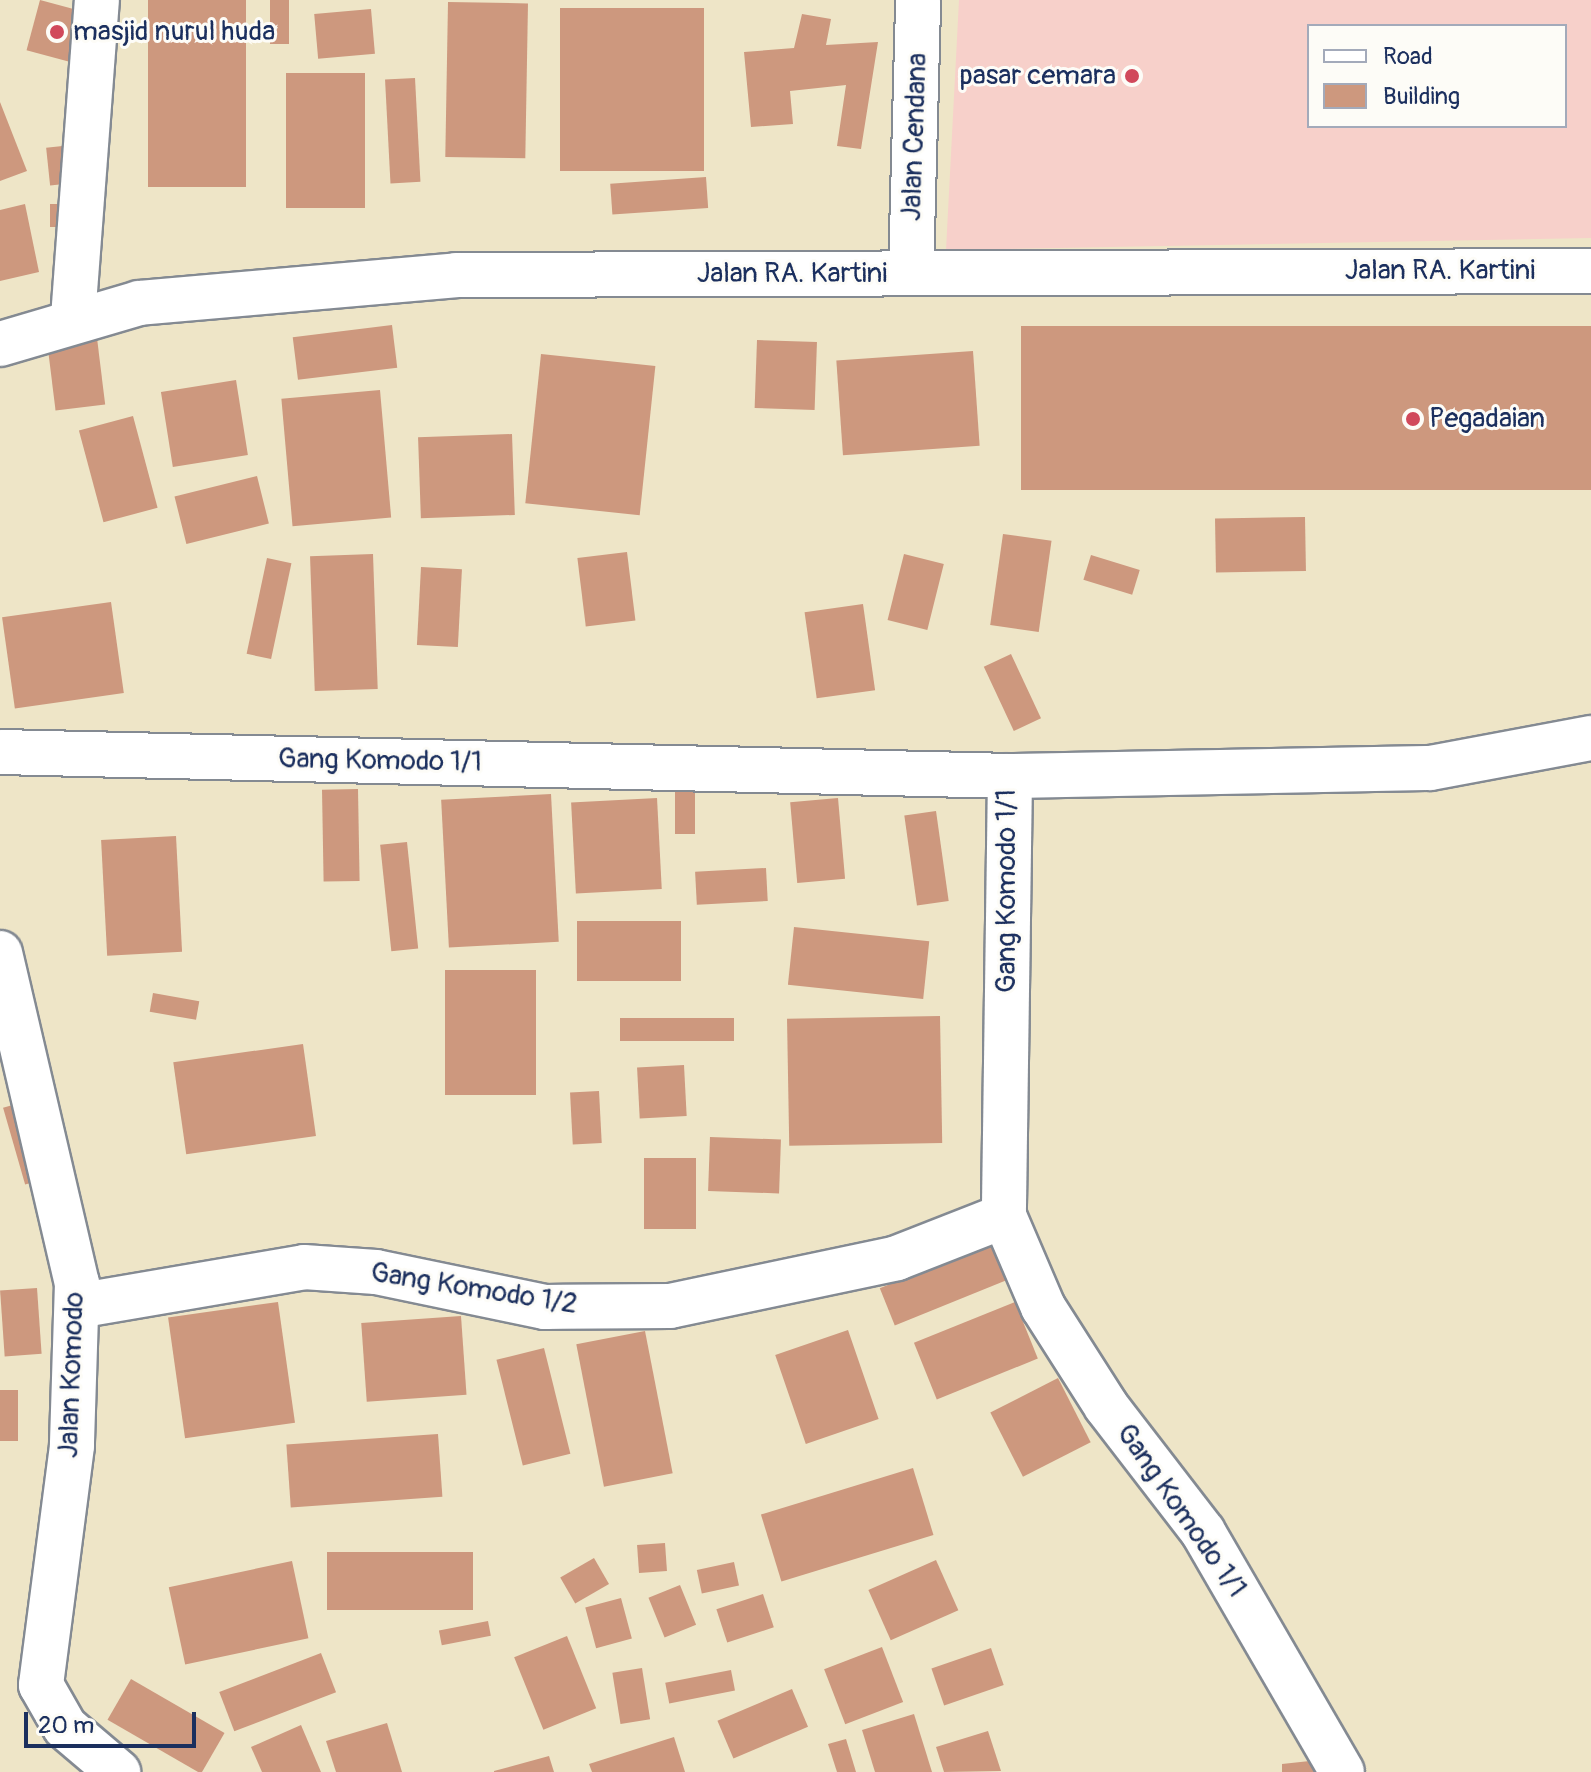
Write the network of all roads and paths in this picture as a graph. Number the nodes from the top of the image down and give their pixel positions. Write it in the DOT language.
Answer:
graph roads {
  1 [pos="97,0"];
  2 [pos="918,0"];
  3 [pos="1591,271"];
  4 [pos="911,273"];
  5 [pos="73,318"];
  6 [pos="0,344"];
  7 [pos="1591,738"];
  8 [pos="0,752"];
  9 [pos="1010,776"];
  10 [pos="0,953"];
  11 [pos="12,1051"];
  12 [pos="1004,1216"];
  13 [pos="77,1306"];
  14 [pos="118,1772"];
  15 [pos="1342,1772"];
  1 -- 5 [label="street"];
  2 -- 4 [label="street, Jalan Cendana"];
  3 -- 4 [label="street, Jalan RA. Kartini"];
  4 -- 5 [label="street, Jalan RA. Kartini"];
  5 -- 6 [label="street, Jalan RA. Kartini"];
  7 -- 9 [label="street"];
  8 -- 9 [label="street, Gang Komodo 1/1"];
  9 -- 12 [label="street, Gang Komodo 1/1"];
  10 -- 11 [label="street, Jalan Komodo"];
  11 -- 13 [label="street, Jalan Komodo"];
  12 -- 13 [label="street, Gang Komodo 1/2"];
  12 -- 15 [label="street, Gang Komodo 1/1"];
  13 -- 14 [label="street, Jalan Komodo"];
}
